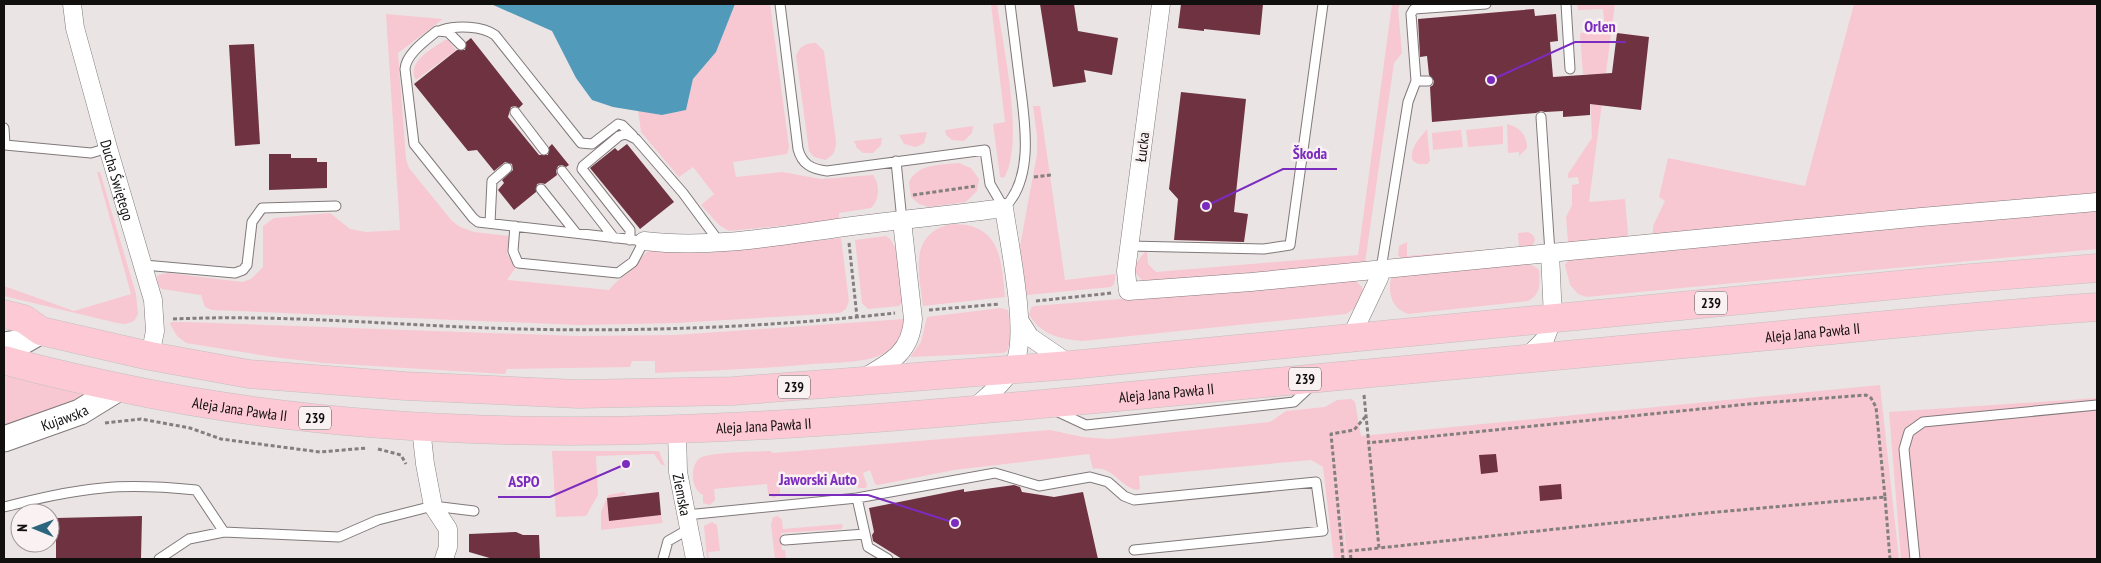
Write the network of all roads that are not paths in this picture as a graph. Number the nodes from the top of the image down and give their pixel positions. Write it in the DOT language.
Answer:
graph roads {
  1 [pos="72,4"];
  2 [pos="780,4"];
  3 [pos="1010,4"];
  4 [pos="1161,4"];
  5 [pos="1323,4"];
  6 [pos="1486,4"];
  7 [pos="1566,4"];
  8 [pos="442,30"];
  9 [pos="461,44"];
  10 [pos="1570,69"];
  11 [pos="1416,81"];
  12 [pos="1428,81"];
  13 [pos="515,112"];
  14 [pos="1541,117"];
  15 [pos="4,128"];
  16 [pos="633,136"];
  17 [pos="108,148"];
  18 [pos="544,150"];
  19 [pos="896,161"];
  20 [pos="507,168"];
  21 [pos="562,171"];
  22 [pos="542,189"];
  23 [pos="2097,202"];
  24 [pos="336,206"];
  25 [pos="1004,208"];
  26 [pos="902,221"];
  27 [pos="490,223"];
  28 [pos="515,226"];
  29 [pos="576,233"];
  30 [pos="614,238"];
  31 [pos="637,240"];
  32 [pos="720,243"];
  33 [pos="1129,246"];
  34 [pos="1550,253"];
  35 [pos="144,265"];
  36 [pos="2097,268"];
  37 [pos="1381,269"];
  38 [pos="2097,307"];
  39 [pos="4,314"];
  40 [pos="1554,318"];
  41 [pos="1021,323"];
  42 [pos="41,331"];
  43 [pos="1352,337"];
  44 [pos="4,345"];
  45 [pos="150,356"];
  46 [pos="1526,358"];
  47 [pos="4,360"];
  48 [pos="1071,365"];
  49 [pos="1012,370"];
  50 [pos="855,382"];
  51 [pos="119,388"];
  52 [pos="2097,405"];
  53 [pos="970,412"];
  54 [pos="421,428"];
  55 [pos="677,430"];
  56 [pos="4,438"];
  57 [pos="857,498"];
  58 [pos="433,506"];
  59 [pos="4,507"];
  60 [pos="474,511"];
  61 [pos="688,522"];
  62 [pos="224,532"];
  63 [pos="865,534"];
  64 [pos="785,540"];
  65 [pos="1134,550"];
  66 [pos="159,559"];
  67 [pos="444,559"];
  68 [pos="663,559"];
  69 [pos="695,559"];
  70 [pos="888,559"];
  71 [pos="1915,559"];
  1 -- 17 [label="street, Ducha Świętego"];
  2 -- 19 [label="lane"];
  3 -- 25 [label="lane"];
  4 -- 33 [label="street, Łucka"];
  5 -- 33 [label="lane"];
  6 -- 11 [label="lane"];
  7 -- 10 [label="lane"];
  8 -- 9 [label="lane"];
  8 -- 16 [label="lane"];
  8 -- 27 [label="lane"];
  11 -- 12 [label="lane"];
  11 -- 37 [label="lane"];
  13 -- 18 [label="lane"];
  14 -- 34 [label="lane"];
  15 -- 17 [label="lane"];
  16 -- 31 [label="lane"];
  16 -- 32 [label="lane"];
  17 -- 35 [label="street, Ducha Świętego"];
  19 -- 25 [label="lane"];
  19 -- 26 [label="lane"];
  20 -- 27 [label="lane"];
  21 -- 30 [label="lane"];
  22 -- 29 [label="lane"];
  23 -- 34 [label="street"];
  24 -- 35 [label="lane"];
  25 -- 26 [label="street"];
  25 -- 41 [label="street"];
  26 -- 32 [label="street"];
  26 -- 50 [label="street"];
  27 -- 28 [label="lane"];
  28 -- 29 [label="lane"];
  28 -- 31 [label="lane"];
  29 -- 30 [label="lane"];
  30 -- 31 [label="lane"];
  31 -- 32 [label="street"];
  33 -- 37 [label="street, Łucka"];
  34 -- 37 [label="street"];
  34 -- 40 [label="street"];
  35 -- 45 [label="street, Ducha Świętego"];
  36 -- 40 [label="main road, 239"];
  37 -- 43 [label="street"];
  38 -- 46 [label="main road, Aleja Jana Pawła II / 239"];
  39 -- 42 [label="main road, 239"];
  40 -- 43 [label="main road, 239"];
  40 -- 46 [label="street"];
  41 -- 48 [label="street"];
  41 -- 49 [label="street"];
  42 -- 44 [label="main road"];
  42 -- 45 [label="main road, 239"];
  43 -- 48 [label="main road, 239"];
  45 -- 50 [label="main road, 239"];
  46 -- 53 [label="main road, Aleja Jana Pawła II / 239"];
  47 -- 51 [label="main road, Aleja Jana Pawła II / 239"];
  48 -- 49 [label="main road, 239"];
  49 -- 50 [label="main road, 239"];
  49 -- 53 [label="street"];
  51 -- 54 [label="main road, Aleja Jana Pawła II / 239"];
  51 -- 56 [label="main road, Kujawska"];
  52 -- 71 [label="lane"];
  53 -- 55 [label="main road, Aleja Jana Pawła II / 239"];
  54 -- 55 [label="main road, Aleja Jana Pawła II / 239"];
  54 -- 58 [label="street"];
  55 -- 61 [label="street, Ziemska"];
  57 -- 61 [label="lane"];
  57 -- 63 [label="lane"];
  57 -- 65 [label="lane"];
  58 -- 60 [label="lane"];
  58 -- 62 [label="lane"];
  58 -- 67 [label="street"];
  59 -- 62 [label="lane"];
  61 -- 68 [label="lane"];
  61 -- 69 [label="street, Ziemska"];
  62 -- 66 [label="lane"];
  63 -- 64 [label="lane"];
  63 -- 70 [label="lane"];
}
